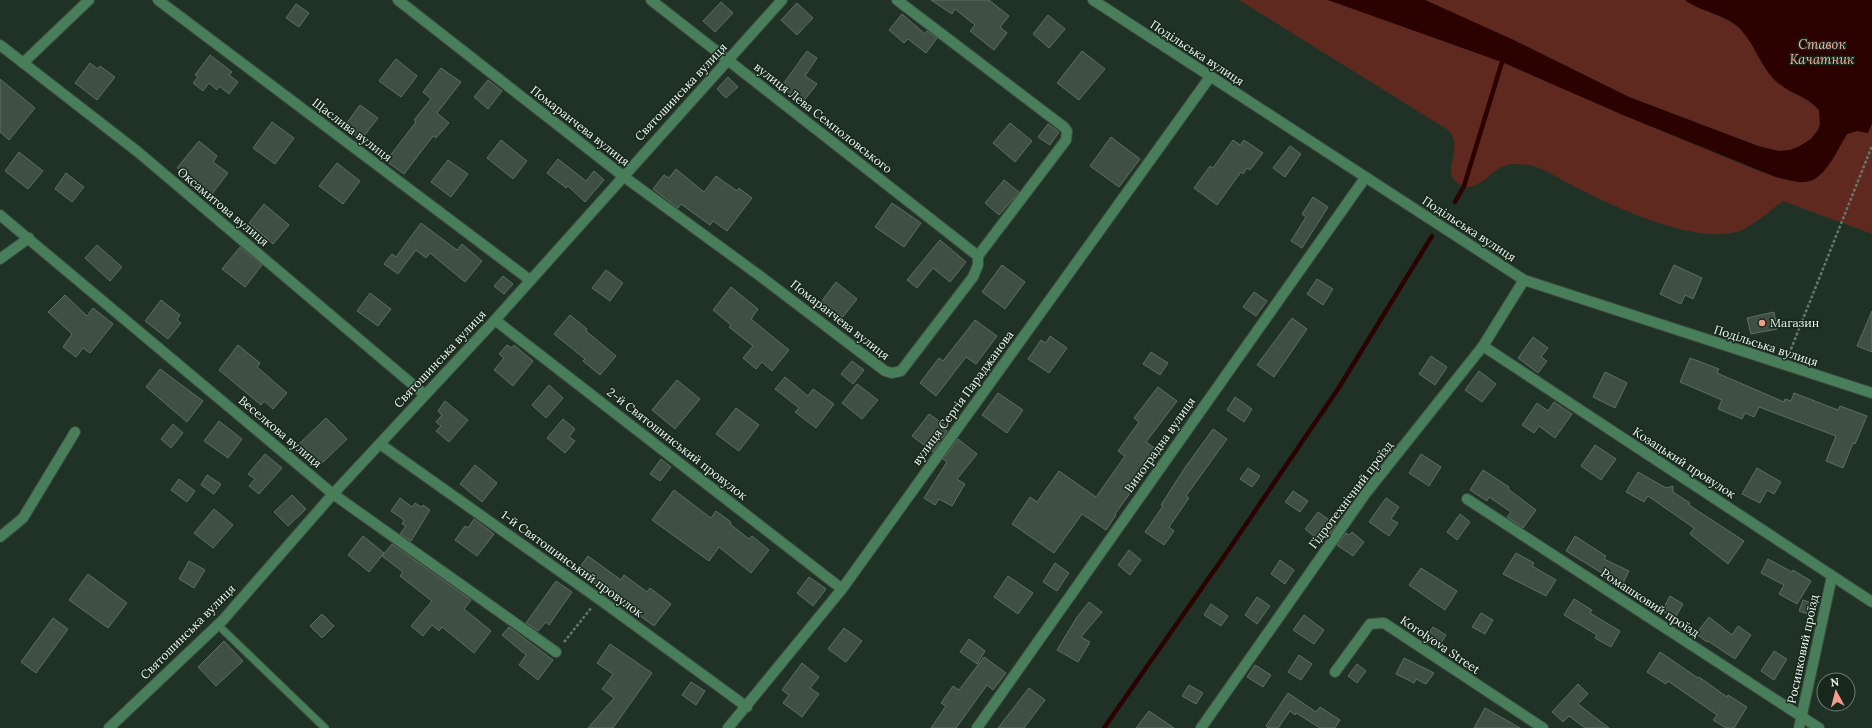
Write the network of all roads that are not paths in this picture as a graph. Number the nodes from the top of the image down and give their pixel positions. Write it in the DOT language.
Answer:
graph roads {
  1 [pos="89,0"];
  2 [pos="158,0"];
  3 [pos="398,0"];
  4 [pos="651,0"];
  5 [pos="782,0"];
  6 [pos="897,0"];
  7 [pos="1093,0"];
  8 [pos="0,45"];
  9 [pos="729,60"];
  10 [pos="23,63"];
  11 [pos="1210,77"];
  12 [pos="623,176"];
  13 [pos="1365,178"];
  14 [pos="0,215"];
  15 [pos="29,238"];
  16 [pos="978,256"];
  17 [pos="0,260"];
  18 [pos="530,280"];
  19 [pos="1524,280"];
  20 [pos="495,320"];
  21 [pos="1483,346"];
  22 [pos="1872,393"];
  23 [pos="425,395"];
  24 [pos="76,432"];
  25 [pos="380,444"];
  26 [pos="333,494"];
  27 [pos="1467,499"];
  28 [pos="0,537"];
  29 [pos="1832,576"];
  30 [pos="842,589"];
  31 [pos="1872,602"];
  32 [pos="218,625"];
  33 [pos="556,652"];
  34 [pos="1336,672"];
  35 [pos="747,707"];
  36 [pos="1802,717"];
  37 [pos="109,728"];
  38 [pos="325,728"];
  39 [pos="728,728"];
  40 [pos="977,728"];
  41 [pos="1201,728"];
  42 [pos="1543,728"];
  43 [pos="1799,728"];
  44 [pos="1819,728"];
  1 -- 10 [label="street"];
  2 -- 18 [label="street, Щаслива вулиця"];
  3 -- 12 [label="street, Помаранчева вулиця"];
  4 -- 9 [label="street, вулиця Лева Семполовського"];
  5 -- 9 [label="street, Святошинська вулиця"];
  6 -- 16 [label="street, Помаранчева вулиця"];
  7 -- 11 [label="street, Подільська вулиця"];
  8 -- 10 [label="street, Оксамитова вулиця"];
  9 -- 12 [label="street, Святошинська вулиця"];
  9 -- 16 [label="street, вулиця Лева Семполовського"];
  10 -- 23 [label="street, Оксамитова вулиця"];
  11 -- 13 [label="street, Подільська вулиця"];
  11 -- 30 [label="street, вулиця Сергія Параджанова"];
  12 -- 16 [label="street, Помаранчева вулиця"];
  12 -- 18 [label="street, Святошинська вулиця"];
  13 -- 19 [label="street, Подільська вулиця"];
  13 -- 40 [label="street, Виноградна вулиця"];
  14 -- 15 [label="street, Веселкова вулиця"];
  15 -- 17 [label="street"];
  15 -- 26 [label="street, Веселкова вулиця"];
  18 -- 20 [label="street, Святошинська вулиця"];
  19 -- 21 [label="street, Гідротехнічний проїзд"];
  19 -- 22 [label="street, Подільська вулиця"];
  20 -- 23 [label="street, Святошинська вулиця"];
  20 -- 30 [label="street, 2-й Святошинський провулок"];
  21 -- 29 [label="street, Козацький провулок"];
  21 -- 41 [label="street, Гідротехнічний проїзд"];
  23 -- 25 [label="street, Святошинська вулиця"];
  24 -- 28 [label="street"];
  25 -- 26 [label="street, Святошинська вулиця"];
  25 -- 35 [label="street, 1-й Святошинський провулок"];
  26 -- 32 [label="street, Святошинська вулиця"];
  26 -- 33 [label="street, Веселкова вулиця"];
  27 -- 36 [label="street, Ромашковий проїзд"];
  29 -- 31 [label="street, Козацький провулок"];
  29 -- 36 [label="street, Росинковий проїзд"];
  30 -- 35 [label="street, вулиця Сергія Параджанова"];
  32 -- 37 [label="street, Святошинська вулиця"];
  32 -- 38 [label="lane"];
  34 -- 42 [label="street, Korolyova Street"];
  35 -- 39 [label="street, вулиця Сергія Параджанова"];
  36 -- 43 [label="street, Росинковий проїзд"];
  36 -- 44 [label="street, Ромашковий проїзд"];
}
